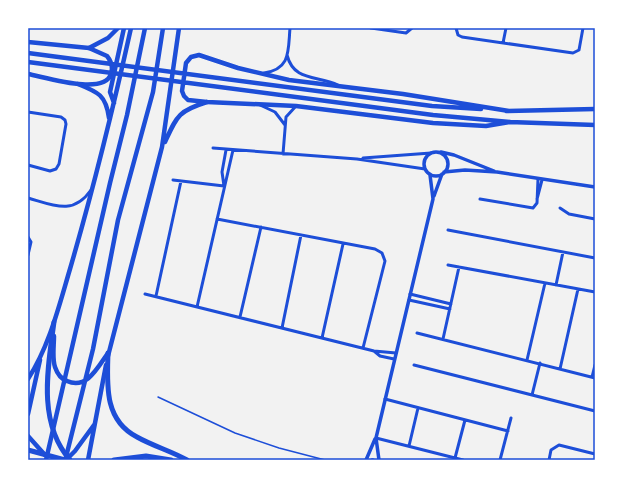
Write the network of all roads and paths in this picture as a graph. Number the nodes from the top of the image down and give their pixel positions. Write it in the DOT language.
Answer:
graph roads {
  1 [pos="118,28"];
  2 [pos="124,28"];
  3 [pos="131,28"];
  4 [pos="145,28"];
  5 [pos="163,28"];
  6 [pos="179,28"];
  7 [pos="290,28"];
  8 [pos="371,28"];
  9 [pos="412,28"];
  10 [pos="456,28"];
  11 [pos="506,28"];
  12 [pos="583,28"];
  13 [pos="28,42"];
  14 [pos="503,43"];
  15 [pos="89,48"];
  16 [pos="28,53"];
  17 [pos="287,55"];
  18 [pos="28,62"];
  19 [pos="28,74"];
  20 [pos="260,74"];
  21 [pos="78,84"];
  22 [pos="343,87"];
  23 [pos="207,102"];
  24 [pos="114,103"];
  25 [pos="258,104"];
  26 [pos="296,106"];
  27 [pos="595,109"];
  28 [pos="509,111"];
  29 [pos="28,112"];
  30 [pos="110,120"];
  31 [pos="510,122"];
  32 [pos="285,125"];
  33 [pos="595,125"];
  34 [pos="162,147"];
  35 [pos="213,148"];
  36 [pos="226,150"];
  37 [pos="233,150"];
  38 [pos="439,152"];
  39 [pos="431,153"];
  40 [pos="283,154"];
  41 [pos="357,159"];
  42 [pos="28,165"];
  43 [pos="425,170"];
  44 [pos="497,172"];
  45 [pos="444,173"];
  46 [pos="430,175"];
  47 [pos="540,179"];
  48 [pos="173,180"];
  49 [pos="181,181"];
  50 [pos="224,186"];
  51 [pos="595,187"];
  52 [pos="92,188"];
  53 [pos="28,198"];
  54 [pos="433,199"];
  55 [pos="480,199"];
  56 [pos="560,208"];
  57 [pos="595,218"];
  58 [pos="217,219"];
  59 [pos="260,228"];
  60 [pos="448,230"];
  61 [pos="301,235"];
  62 [pos="28,237"];
  63 [pos="343,244"];
  64 [pos="563,252"];
  65 [pos="28,255"];
  66 [pos="595,258"];
  67 [pos="448,265"];
  68 [pos="459,267"];
  69 [pos="545,283"];
  70 [pos="556,285"];
  71 [pos="578,289"];
  72 [pos="595,292"];
  73 [pos="145,294"];
  74 [pos="410,294"];
  75 [pos="156,296"];
  76 [pos="409,300"];
  77 [pos="451,304"];
  78 [pos="197,307"];
  79 [pos="450,309"];
  80 [pos="240,317"];
  81 [pos="54,322"];
  82 [pos="282,328"];
  83 [pos="417,333"];
  84 [pos="322,338"];
  85 [pos="443,339"];
  86 [pos="363,348"];
  87 [pos="43,349"];
  88 [pos="374,351"];
  89 [pos="108,353"];
  90 [pos="396,353"];
  91 [pos="394,359"];
  92 [pos="527,360"];
  93 [pos="540,363"];
  94 [pos="595,364"];
  95 [pos="414,365"];
  96 [pos="560,369"];
  97 [pos="594,377"];
  98 [pos="28,379"];
  99 [pos="532,394"];
  100 [pos="158,397"];
  101 [pos="385,399"];
  102 [pos="418,408"];
  103 [pos="595,411"];
  104 [pos="28,414"];
  105 [pos="511,418"];
  106 [pos="465,420"];
  107 [pos="96,422"];
  108 [pos="508,431"];
  109 [pos="28,436"];
  110 [pos="376,438"];
  111 [pos="409,446"];
  112 [pos="28,450"];
  113 [pos="595,454"];
  114 [pos="455,458"];
  115 [pos="47,460"];
  116 [pos="67,460"];
  117 [pos="88,460"];
  118 [pos="114,460"];
  119 [pos="171,460"];
  120 [pos="187,460"];
  121 [pos="324,460"];
  122 [pos="366,460"];
  123 [pos="379,460"];
  124 [pos="463,460"];
  125 [pos="500,460"];
  126 [pos="549,460"];
  1 -- 15 [label="main road"];
  2 -- 24 [label="main road"];
  3 -- 24 [label="main road"];
  4 -- 115 [label="main road"];
  5 -- 116 [label="main road"];
  6 -- 34 [label="main road"];
  7 -- 17 [label="street"];
  8 -- 9 [label="street"];
  10 -- 14 [label="street"];
  11 -- 14 [label="street"];
  12 -- 14 [label="street"];
  13 -- 15 [label="main road"];
  15 -- 21 [label="main road"];
  16 -- 28 [label="main road"];
  17 -- 20 [label="street"];
  17 -- 22 [label="street"];
  18 -- 31 [label="main road"];
  19 -- 21 [label="main road"];
  20 -- 22 [label="main road"];
  20 -- 23 [label="main road"];
  21 -- 30 [label="main road"];
  22 -- 28 [label="main road"];
  23 -- 25 [label="main road"];
  23 -- 34 [label="main road"];
  24 -- 30 [label="main road"];
  25 -- 26 [label="main road"];
  25 -- 32 [label="street"];
  26 -- 31 [label="main road"];
  26 -- 32 [label="street"];
  27 -- 28 [label="main road"];
  29 -- 42 [label="street"];
  30 -- 52 [label="main road"];
  31 -- 33 [label="main road"];
  32 -- 40 [label="street"];
  34 -- 89 [label="main road"];
  35 -- 36 [label="street"];
  36 -- 37 [label="street"];
  36 -- 50 [label="street"];
  37 -- 40 [label="street"];
  37 -- 50 [label="street"];
  38 -- 39 [label="street"];
  38 -- 44 [label="street"];
  38 -- 45 [label="street"];
  39 -- 41 [label="street"];
  39 -- 43 [label="street"];
  40 -- 41 [label="street"];
  41 -- 43 [label="street"];
  43 -- 46 [label="street"];
  44 -- 45 [label="street"];
  44 -- 47 [label="street"];
  45 -- 46 [label="street"];
  45 -- 54 [label="street"];
  46 -- 54 [label="street"];
  47 -- 51 [label="street"];
  47 -- 55 [label="street"];
  48 -- 49 [label="street"];
  49 -- 50 [label="street"];
  49 -- 75 [label="street"];
  50 -- 58 [label="street"];
  52 -- 53 [label="street"];
  52 -- 81 [label="main road"];
  54 -- 74 [label="street"];
  56 -- 57 [label="street"];
  58 -- 59 [label="street"];
  58 -- 78 [label="street"];
  59 -- 61 [label="street"];
  59 -- 80 [label="street"];
  60 -- 64 [label="street"];
  61 -- 63 [label="street"];
  61 -- 82 [label="street"];
  62 -- 65 [label="street"];
  63 -- 84 [label="street"];
  63 -- 86 [label="street"];
  64 -- 66 [label="street"];
  64 -- 70 [label="street"];
  67 -- 68 [label="street"];
  68 -- 69 [label="street"];
  68 -- 77 [label="street"];
  69 -- 70 [label="street"];
  69 -- 92 [label="street"];
  70 -- 71 [label="street"];
  71 -- 72 [label="street"];
  71 -- 96 [label="street"];
  73 -- 75 [label="street"];
  74 -- 76 [label="street"];
  74 -- 77 [label="street"];
  75 -- 78 [label="street"];
  76 -- 79 [label="street"];
  76 -- 90 [label="street"];
  77 -- 79 [label="street"];
  78 -- 80 [label="street"];
  79 -- 85 [label="street"];
  80 -- 82 [label="street"];
  81 -- 87 [label="main road"];
  81 -- 89 [label="main road"];
  81 -- 116 [label="highway"];
  82 -- 84 [label="street"];
  83 -- 85 [label="street"];
  84 -- 86 [label="street"];
  85 -- 92 [label="street"];
  86 -- 88 [label="street"];
  87 -- 98 [label="main road"];
  87 -- 104 [label="main road"];
  88 -- 90 [label="street"];
  88 -- 91 [label="street"];
  89 -- 107 [label="main road"];
  89 -- 120 [label="highway"];
  90 -- 91 [label="street"];
  91 -- 101 [label="street"];
  92 -- 93 [label="street"];
  93 -- 96 [label="street"];
  93 -- 99 [label="street"];
  94 -- 97 [label="street"];
  95 -- 99 [label="street"];
  96 -- 97 [label="street"];
  99 -- 103 [label="street"];
  100 -- 121 [label="lane"];
  101 -- 102 [label="street"];
  101 -- 110 [label="street"];
  102 -- 106 [label="street"];
  102 -- 111 [label="street"];
  105 -- 108 [label="street"];
  106 -- 108 [label="street"];
  106 -- 114 [label="street"];
  107 -- 116 [label="main road"];
  107 -- 117 [label="main road"];
  108 -- 125 [label="street"];
  109 -- 115 [label="main road"];
  110 -- 111 [label="street"];
  110 -- 122 [label="street"];
  110 -- 123 [label="street"];
  111 -- 114 [label="street"];
  112 -- 116 [label="highway"];
  113 -- 126 [label="street"];
  114 -- 124 [label="street"];
  118 -- 119 [label="highway"];
}
